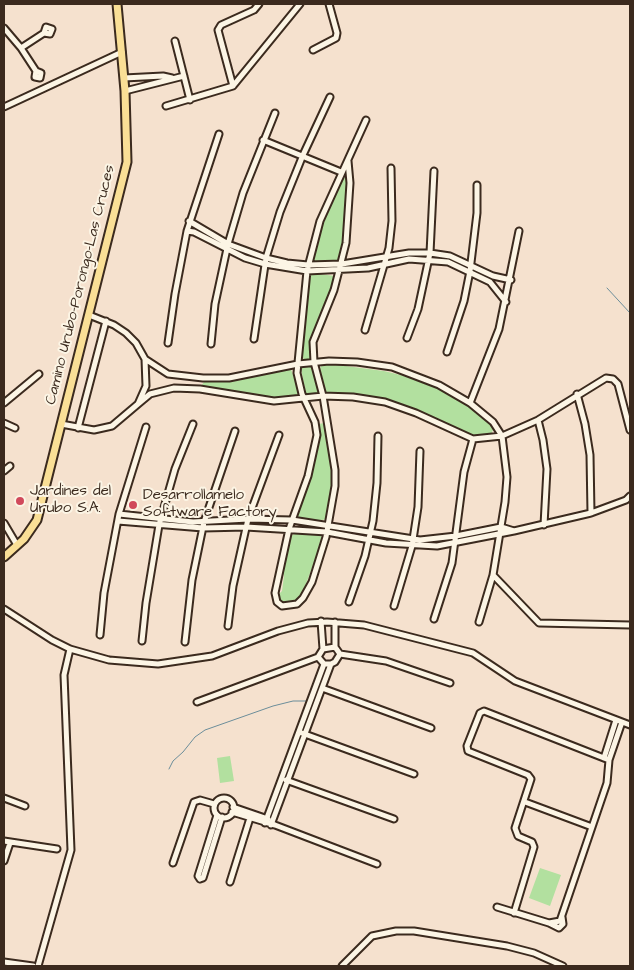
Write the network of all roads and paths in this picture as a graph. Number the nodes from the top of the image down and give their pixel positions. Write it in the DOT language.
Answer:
graph roads {
  1 [pos="117,4"];
  2 [pos="259,4"];
  3 [pos="300,4"];
  4 [pos="329,4"];
  5 [pos="4,28"];
  6 [pos="44,33"];
  7 [pos="176,41"];
  8 [pos="21,48"];
  9 [pos="313,50"];
  10 [pos="122,52"];
  11 [pos="36,71"];
  12 [pos="184,76"];
  13 [pos="139,77"];
  14 [pos="124,78"];
  15 [pos="172,78"];
  16 [pos="233,86"];
  17 [pos="140,87"];
  18 [pos="125,91"];
  19 [pos="330,97"];
  20 [pos="190,100"];
  21 [pos="166,106"];
  22 [pos="4,107"];
  23 [pos="275,113"];
  24 [pos="366,120"];
  25 [pos="219,134"];
  26 [pos="263,140"];
  27 [pos="303,155"];
  28 [pos="348,161"];
  29 [pos="392,168"];
  30 [pos="434,170"];
  31 [pos="341,172"];
  32 [pos="477,186"];
  33 [pos="190,220"];
  34 [pos="187,231"];
  35 [pos="519,231"];
  36 [pos="227,247"];
  37 [pos="430,253"];
  38 [pos="387,257"];
  39 [pos="429,259"];
  40 [pos="266,261"];
  41 [pos="342,264"];
  42 [pos="385,264"];
  43 [pos="470,264"];
  44 [pos="307,268"];
  45 [pos="340,271"];
  46 [pos="470,271"];
  47 [pos="511,280"];
  48 [pos="506,302"];
  49 [pos="89,315"];
  50 [pos="106,321"];
  51 [pos="365,330"];
  52 [pos="407,338"];
  53 [pos="254,339"];
  54 [pos="168,343"];
  55 [pos="210,344"];
  56 [pos="447,352"];
  57 [pos="145,359"];
  58 [pos="314,362"];
  59 [pos="298,364"];
  60 [pos="39,374"];
  61 [pos="193,378"];
  62 [pos="203,378"];
  63 [pos="197,389"];
  64 [pos="577,394"];
  65 [pos="323,396"];
  66 [pos="304,399"];
  67 [pos="4,403"];
  68 [pos="470,403"];
  69 [pos="138,404"];
  70 [pos="326,416"];
  71 [pos="313,418"];
  72 [pos="538,420"];
  73 [pos="4,423"];
  74 [pos="61,424"];
  75 [pos="193,424"];
  76 [pos="146,427"];
  77 [pos="15,428"];
  78 [pos="78,428"];
  79 [pos="630,430"];
  80 [pos="235,432"];
  81 [pos="279,436"];
  82 [pos="378,436"];
  83 [pos="502,436"];
  84 [pos="474,439"];
  85 [pos="420,451"];
  86 [pos="10,466"];
  87 [pos="4,471"];
  88 [pos="630,496"];
  89 [pos="119,514"];
  90 [pos="590,514"];
  91 [pos="161,518"];
  92 [pos="248,519"];
  93 [pos="292,520"];
  94 [pos="118,521"];
  95 [pos="204,522"];
  96 [pos="4,524"];
  97 [pos="329,524"];
  98 [pos="159,525"];
  99 [pos="544,525"];
  100 [pos="246,527"];
  101 [pos="501,527"];
  102 [pos="203,528"];
  103 [pos="289,529"];
  104 [pos="514,531"];
  105 [pos="327,532"];
  106 [pos="370,532"];
  107 [pos="500,534"];
  108 [pos="456,536"];
  109 [pos="369,539"];
  110 [pos="413,539"];
  111 [pos="456,544"];
  112 [pos="18,545"];
  113 [pos="412,546"];
  114 [pos="4,557"];
  115 [pos="494,575"];
  116 [pos="349,602"];
  117 [pos="394,606"];
  118 [pos="4,609"];
  119 [pos="434,619"];
  120 [pos="321,622"];
  121 [pos="335,622"];
  122 [pos="479,622"];
  123 [pos="228,626"];
  124 [pos="630,626"];
  125 [pos="100,636"];
  126 [pos="142,641"];
  127 [pos="185,642"];
  128 [pos="335,647"];
  129 [pos="323,648"];
  130 [pos="70,649"];
  131 [pos="340,654"];
  132 [pos="318,657"];
  133 [pos="324,664"];
  134 [pos="331,664"];
  135 [pos="450,682"];
  136 [pos="322,688"];
  137 [pos="197,702"];
  138 [pos="619,721"];
  139 [pos="630,725"];
  140 [pos="431,728"];
  141 [pos="299,732"];
  142 [pos="305,734"];
  143 [pos="606,759"];
  144 [pos="414,774"];
  145 [pos="281,778"];
  146 [pos="288,780"];
  147 [pos="4,798"];
  148 [pos="524,802"];
  149 [pos="214,804"];
  150 [pos="25,806"];
  151 [pos="233,810"];
  152 [pos="219,816"];
  153 [pos="250,818"];
  154 [pos="394,819"];
  155 [pos="266,820"];
  156 [pos="273,824"];
  157 [pos="592,827"];
  158 [pos="4,841"];
  159 [pos="10,843"];
  160 [pos="57,849"];
  161 [pos="4,861"];
  162 [pos="173,863"];
  163 [pos="377,864"];
  164 [pos="230,882"];
  165 [pos="497,907"];
  166 [pos="514,913"];
  167 [pos="4,962"];
  168 [pos="33,966"];
  169 [pos="38,966"];
  170 [pos="342,966"];
  171 [pos="563,966"];
  1 -- 10 [label="main road, Camino Urubo-Porongo-Las Cruces"];
  2 -- 16 [label="street"];
  3 -- 16 [label="street"];
  4 -- 9 [label="street"];
  5 -- 8 [label="street"];
  6 -- 8 [label="street"];
  7 -- 12 [label="street"];
  8 -- 11 [label="street"];
  10 -- 14 [label="main road, Camino Urubo-Porongo-Las Cruces"];
  10 -- 22 [label="street"];
  12 -- 15 [label="street"];
  12 -- 20 [label="street"];
  13 -- 14 [label="street"];
  13 -- 15 [label="street"];
  13 -- 17 [label="street"];
  14 -- 18 [label="main road, Camino Urubo-Porongo-Las Cruces"];
  15 -- 17 [label="street"];
  16 -- 20 [label="street"];
  17 -- 18 [label="street"];
  18 -- 49 [label="main road, Camino Urubo-Porongo-Las Cruces"];
  19 -- 27 [label="street"];
  20 -- 21 [label="street"];
  23 -- 26 [label="street"];
  24 -- 28 [label="street"];
  25 -- 33 [label="street"];
  26 -- 27 [label="street"];
  26 -- 36 [label="street"];
  27 -- 31 [label="street"];
  27 -- 40 [label="street"];
  28 -- 31 [label="street"];
  28 -- 41 [label="street"];
  29 -- 38 [label="street"];
  30 -- 37 [label="street"];
  31 -- 44 [label="street"];
  32 -- 43 [label="street"];
  33 -- 34 [label="street"];
  33 -- 36 [label="street"];
  34 -- 36 [label="street"];
  34 -- 54 [label="street"];
  35 -- 47 [label="street"];
  36 -- 40 [label="street"];
  36 -- 55 [label="street"];
  37 -- 38 [label="street"];
  37 -- 39 [label="street"];
  37 -- 43 [label="street"];
  38 -- 41 [label="street"];
  38 -- 42 [label="street"];
  39 -- 42 [label="street"];
  39 -- 46 [label="street"];
  39 -- 52 [label="street"];
  40 -- 44 [label="street"];
  40 -- 53 [label="street"];
  41 -- 44 [label="street"];
  41 -- 45 [label="street"];
  42 -- 45 [label="street"];
  42 -- 51 [label="street"];
  43 -- 46 [label="street"];
  43 -- 47 [label="street"];
  44 -- 45 [label="street"];
  44 -- 59 [label="street"];
  45 -- 58 [label="street"];
  46 -- 48 [label="street"];
  46 -- 56 [label="street"];
  47 -- 48 [label="street"];
  48 -- 68 [label="street"];
  49 -- 50 [label="street"];
  49 -- 74 [label="main road, Camino Urubo-Porongo-Las Cruces"];
  50 -- 57 [label="street"];
  50 -- 78 [label="street"];
  57 -- 61 [label="street"];
  57 -- 69 [label="street"];
  58 -- 59 [label="street"];
  58 -- 65 [label="street"];
  58 -- 68 [label="street"];
  59 -- 62 [label="street"];
  59 -- 66 [label="street"];
  60 -- 67 [label="street"];
  61 -- 62 [label="street"];
  61 -- 63 [label="street"];
  62 -- 63 [label="street"];
  63 -- 66 [label="street"];
  63 -- 69 [label="street"];
  64 -- 72 [label="street"];
  64 -- 79 [label="street"];
  64 -- 90 [label="street"];
  65 -- 66 [label="street"];
  65 -- 70 [label="street"];
  65 -- 84 [label="street"];
  66 -- 71 [label="street"];
  68 -- 83 [label="street"];
  69 -- 78 [label="street"];
  70 -- 71 [label="street"];
  70 -- 97 [label="street"];
  71 -- 93 [label="street"];
  72 -- 83 [label="street"];
  72 -- 99 [label="street"];
  73 -- 77 [label="street"];
  74 -- 78 [label="street"];
  74 -- 112 [label="main road, Camino Urubo-Porongo-Las Cruces"];
  75 -- 91 [label="street"];
  76 -- 89 [label="street"];
  80 -- 95 [label="street"];
  81 -- 92 [label="street"];
  82 -- 106 [label="street"];
  83 -- 84 [label="street"];
  83 -- 101 [label="street"];
  84 -- 108 [label="street"];
  85 -- 110 [label="street"];
  86 -- 87 [label="street"];
  88 -- 90 [label="street"];
  89 -- 91 [label="street"];
  89 -- 94 [label="street"];
  90 -- 99 [label="street"];
  91 -- 95 [label="street"];
  91 -- 98 [label="street"];
  92 -- 93 [label="street"];
  92 -- 95 [label="street"];
  92 -- 100 [label="street"];
  93 -- 97 [label="street"];
  93 -- 103 [label="street"];
  94 -- 98 [label="street"];
  94 -- 125 [label="street"];
  95 -- 102 [label="street"];
  96 -- 112 [label="street"];
  97 -- 105 [label="street"];
  97 -- 106 [label="street"];
  98 -- 102 [label="street"];
  98 -- 126 [label="street"];
  99 -- 104 [label="street"];
  100 -- 102 [label="street"];
  100 -- 103 [label="street"];
  100 -- 123 [label="street"];
  101 -- 104 [label="street"];
  101 -- 107 [label="street"];
  101 -- 108 [label="street"];
  102 -- 127 [label="street"];
  103 -- 105 [label="street"];
  103 -- 105 [label="street"];
  104 -- 107 [label="street"];
  105 -- 109 [label="street"];
  106 -- 109 [label="street"];
  106 -- 110 [label="street"];
  107 -- 111 [label="street"];
  107 -- 115 [label="street"];
  108 -- 110 [label="street"];
  108 -- 111 [label="street"];
  109 -- 113 [label="street"];
  109 -- 116 [label="street"];
  110 -- 113 [label="street"];
  111 -- 113 [label="street"];
  111 -- 119 [label="street"];
  112 -- 114 [label="main road, Camino Urubo-Porongo-Las Cruces"];
  113 -- 117 [label="street"];
  115 -- 122 [label="street"];
  115 -- 124 [label="street"];
  118 -- 130 [label="street"];
  120 -- 121 [label="street"];
  120 -- 129 [label="street"];
  120 -- 130 [label="street"];
  121 -- 128 [label="street"];
  121 -- 138 [label="street"];
  128 -- 129 [label="street"];
  128 -- 131 [label="street"];
  129 -- 132 [label="street"];
  130 -- 169 [label="street"];
  131 -- 134 [label="street"];
  131 -- 135 [label="street"];
  132 -- 133 [label="street"];
  132 -- 137 [label="street"];
  133 -- 134 [label="street"];
  133 -- 141 [label="street"];
  134 -- 136 [label="street"];
  136 -- 140 [label="street"];
  136 -- 142 [label="street"];
  138 -- 139 [label="street"];
  138 -- 143 [label="street"];
  141 -- 142 [label="street"];
  141 -- 145 [label="street"];
  142 -- 144 [label="street"];
  142 -- 146 [label="street"];
  143 -- 148 [label="street"];
  143 -- 157 [label="street"];
  145 -- 146 [label="street"];
  145 -- 155 [label="street"];
  146 -- 154 [label="street"];
  146 -- 156 [label="street"];
  147 -- 150 [label="street"];
  148 -- 157 [label="street"];
  148 -- 166 [label="street"];
  149 -- 151 [label="street"];
  149 -- 152 [label="street"];
  149 -- 162 [label="street"];
  151 -- 152 [label="street"];
  151 -- 153 [label="street"];
  151 -- 155 [label="street"];
  152 -- 152 [label="street"];
  153 -- 155 [label="street"];
  153 -- 164 [label="street"];
  155 -- 156 [label="street"];
  156 -- 163 [label="street"];
  157 -- 166 [label="street"];
  158 -- 159 [label="street"];
  159 -- 160 [label="street"];
  159 -- 161 [label="street"];
  165 -- 166 [label="street"];
  167 -- 168 [label="street"];
  170 -- 171 [label="street"];
}
